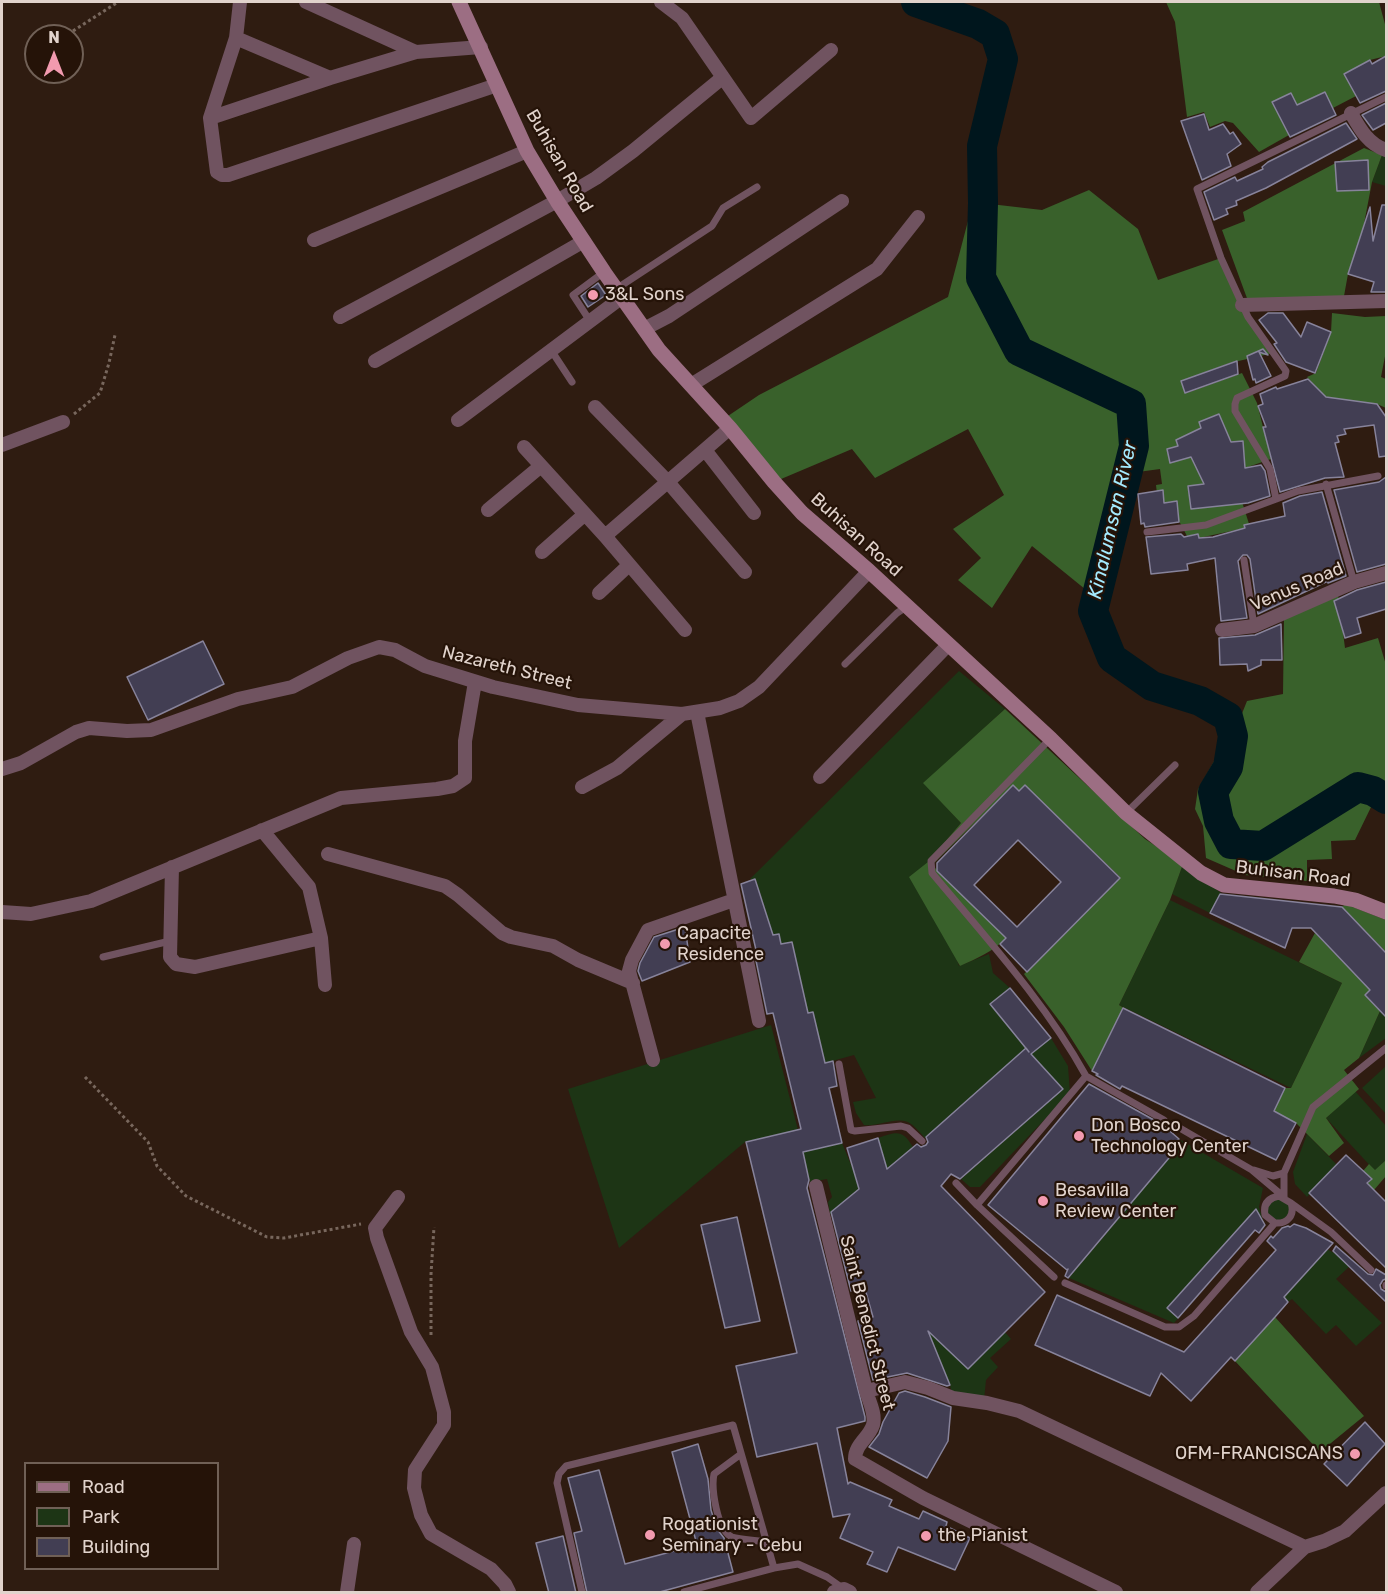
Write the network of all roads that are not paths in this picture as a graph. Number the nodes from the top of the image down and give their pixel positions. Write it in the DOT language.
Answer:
graph roads {
  1 [pos="240,2"];
  2 [pos="306,2"];
  3 [pos="460,2"];
  4 [pos="661,2"];
  5 [pos="236,38"];
  6 [pos="481,47"];
  7 [pos="831,50"];
  8 [pos="416,52"];
  9 [pos="330,78"];
  10 [pos="722,78"];
  11 [pos="497,85"];
  12 [pos="1386,98"];
  13 [pos="1351,113"];
  14 [pos="210,118"];
  15 [pos="1386,150"];
  16 [pos="527,151"];
  17 [pos="757,186"];
  18 [pos="557,201"];
  19 [pos="842,201"];
  20 [pos="918,217"];
  21 [pos="314,240"];
  22 [pos="584,241"];
  23 [pos="604,273"];
  24 [pos="618,294"];
  25 [pos="1386,302"];
  26 [pos="1242,305"];
  27 [pos="340,317"];
  28 [pos="590,321"];
  29 [pos="644,329"];
  30 [pos="551,350"];
  31 [pos="375,361"];
  32 [pos="572,382"];
  33 [pos="691,385"];
  34 [pos="595,407"];
  35 [pos="458,420"];
  36 [pos="63,422"];
  37 [pos="730,428"];
  38 [pos="2,445"];
  39 [pos="524,447"];
  40 [pos="705,450"];
  41 [pos="541,466"];
  42 [pos="1378,476"];
  43 [pos="668,482"];
  44 [pos="1326,484"];
  45 [pos="1276,499"];
  46 [pos="489,510"];
  47 [pos="754,513"];
  48 [pos="585,514"];
  49 [pos="1147,532"];
  50 [pos="605,536"];
  51 [pos="542,552"];
  52 [pos="1244,560"];
  53 [pos="630,565"];
  54 [pos="869,571"];
  55 [pos="745,572"];
  56 [pos="1386,573"];
  57 [pos="1354,582"];
  58 [pos="599,592"];
  59 [pos="906,607"];
  60 [pos="1254,626"];
  61 [pos="685,630"];
  62 [pos="1222,630"];
  63 [pos="948,645"];
  64 [pos="845,664"];
  65 [pos="475,682"];
  66 [pos="697,712"];
  67 [pos="682,714"];
  68 [pos="1051,739"];
  69 [pos="1175,765"];
  70 [pos="2,769"];
  71 [pos="820,777"];
  72 [pos="582,787"];
  73 [pos="1126,813"];
  74 [pos="262,830"];
  75 [pos="328,854"];
  76 [pos="172,867"];
  77 [pos="734,900"];
  78 [pos="2,912"];
  79 [pos="1386,912"];
  80 [pos="321,938"];
  81 [pos="170,941"];
  82 [pos="103,957"];
  83 [pos="633,983"];
  84 [pos="325,985"];
  85 [pos="759,1021"];
  86 [pos="1386,1048"];
  87 [pos="653,1060"];
  88 [pos="839,1064"];
  89 [pos="1086,1076"];
  90 [pos="1164,1120"];
  91 [pos="1178,1127"];
  92 [pos="922,1141"];
  93 [pos="1252,1170"];
  94 [pos="1284,1173"];
  95 [pos="956,1183"];
  96 [pos="816,1186"];
  97 [pos="399,1197"];
  98 [pos="1284,1197"];
  99 [pos="1290,1203"];
  100 [pos="976,1205"];
  101 [pos="1275,1223"];
  102 [pos="1371,1270"];
  103 [pos="1054,1277"];
  104 [pos="1065,1283"];
  105 [pos="866,1391"];
  106 [pos="741,1454"];
  107 [pos="1386,1493"];
  108 [pos="766,1542"];
  109 [pos="354,1544"];
  110 [pos="1305,1547"];
  111 [pos="774,1568"];
  112 [pos="843,1591"];
  113 [pos="347,1593"];
  114 [pos="509,1593"];
  115 [pos="582,1593"];
  116 [pos="684,1593"];
  117 [pos="1116,1593"];
  118 [pos="1257,1593"];
  1 -- 5 [label="street"];
  2 -- 8 [label="street"];
  3 -- 6 [label="street, Buhisan Road"];
  4 -- 10 [label="street"];
  5 -- 9 [label="street"];
  5 -- 14 [label="street"];
  6 -- 8 [label="street"];
  6 -- 11 [label="street, Buhisan Road"];
  7 -- 10 [label="street"];
  8 -- 9 [label="street"];
  9 -- 14 [label="street"];
  10 -- 18 [label="street"];
  11 -- 14 [label="street"];
  11 -- 16 [label="street, Buhisan Road"];
  12 -- 13 [label="lane"];
  13 -- 15 [label="street"];
  13 -- 26 [label="lane"];
  16 -- 18 [label="street, Buhisan Road"];
  16 -- 21 [label="street"];
  17 -- 24 [label="lane"];
  18 -- 22 [label="street, Buhisan Road"];
  18 -- 27 [label="street"];
  19 -- 29 [label="street"];
  20 -- 33 [label="street"];
  22 -- 23 [label="street, Buhisan Road"];
  22 -- 31 [label="street"];
  23 -- 24 [label="street, Buhisan Road"];
  23 -- 28 [label="lane"];
  24 -- 28 [label="street"];
  24 -- 29 [label="street, Buhisan Road"];
  25 -- 26 [label="street"];
  26 -- 45 [label="lane"];
  28 -- 30 [label="street"];
  29 -- 33 [label="street, Buhisan Road"];
  30 -- 32 [label="lane"];
  30 -- 35 [label="street"];
  33 -- 37 [label="street, Buhisan Road"];
  34 -- 43 [label="street"];
  36 -- 38 [label="street"];
  37 -- 40 [label="street"];
  37 -- 54 [label="street, Buhisan Road"];
  39 -- 41 [label="street"];
  40 -- 43 [label="street"];
  40 -- 47 [label="street"];
  41 -- 46 [label="street"];
  41 -- 48 [label="street"];
  42 -- 44 [label="lane"];
  43 -- 50 [label="street"];
  43 -- 55 [label="street"];
  44 -- 45 [label="lane"];
  44 -- 57 [label="lane"];
  45 -- 49 [label="lane"];
  48 -- 50 [label="street"];
  48 -- 51 [label="street"];
  50 -- 53 [label="street"];
  52 -- 60 [label="lane"];
  53 -- 58 [label="street"];
  53 -- 61 [label="street"];
  54 -- 59 [label="street, Buhisan Road"];
  54 -- 66 [label="street, Nazareth Street"];
  56 -- 57 [label="street, Venus Road"];
  57 -- 60 [label="street, Venus Road"];
  59 -- 63 [label="street, Buhisan Road"];
  59 -- 64 [label="lane"];
  60 -- 62 [label="street, Venus Road"];
  63 -- 68 [label="street, Buhisan Road"];
  63 -- 71 [label="street"];
  65 -- 67 [label="street, Nazareth Street"];
  65 -- 70 [label="street, Nazareth Street"];
  65 -- 74 [label="street"];
  66 -- 67 [label="street, Nazareth Street"];
  66 -- 77 [label="street"];
  67 -- 72 [label="street"];
  68 -- 73 [label="street, Buhisan Road"];
  68 -- 89 [label="lane"];
  69 -- 73 [label="lane"];
  73 -- 79 [label="street, Buhisan Road"];
  74 -- 76 [label="street"];
  74 -- 80 [label="street"];
  75 -- 83 [label="street"];
  76 -- 78 [label="street"];
  76 -- 81 [label="street"];
  77 -- 83 [label="street"];
  77 -- 85 [label="street"];
  80 -- 81 [label="street"];
  80 -- 84 [label="street"];
  81 -- 82 [label="lane"];
  83 -- 87 [label="street"];
  86 -- 94 [label="lane"];
  88 -- 92 [label="lane"];
  89 -- 90 [label="lane"];
  89 -- 100 [label="lane"];
  91 -- 93 [label="lane"];
  93 -- 94 [label="lane"];
  93 -- 98 [label="lane"];
  94 -- 98 [label="lane"];
  95 -- 100 [label="lane"];
  96 -- 105 [label="street, Saint Benedict Street"];
  97 -- 114 [label="street"];
  98 -- 99 [label="lane"];
  98 -- 101 [label="lane"];
  99 -- 101 [label="lane"];
  99 -- 102 [label="lane"];
  100 -- 103 [label="lane"];
  101 -- 104 [label="lane"];
  105 -- 110 [label="street"];
  105 -- 117 [label="street, Saint Benedict Street"];
  106 -- 108 [label="lane"];
  106 -- 108 [label="lane"];
  106 -- 115 [label="lane"];
  107 -- 110 [label="street"];
  108 -- 111 [label="lane"];
  109 -- 113 [label="street"];
  110 -- 118 [label="street"];
  111 -- 112 [label="lane"];
  111 -- 116 [label="lane"];
}
